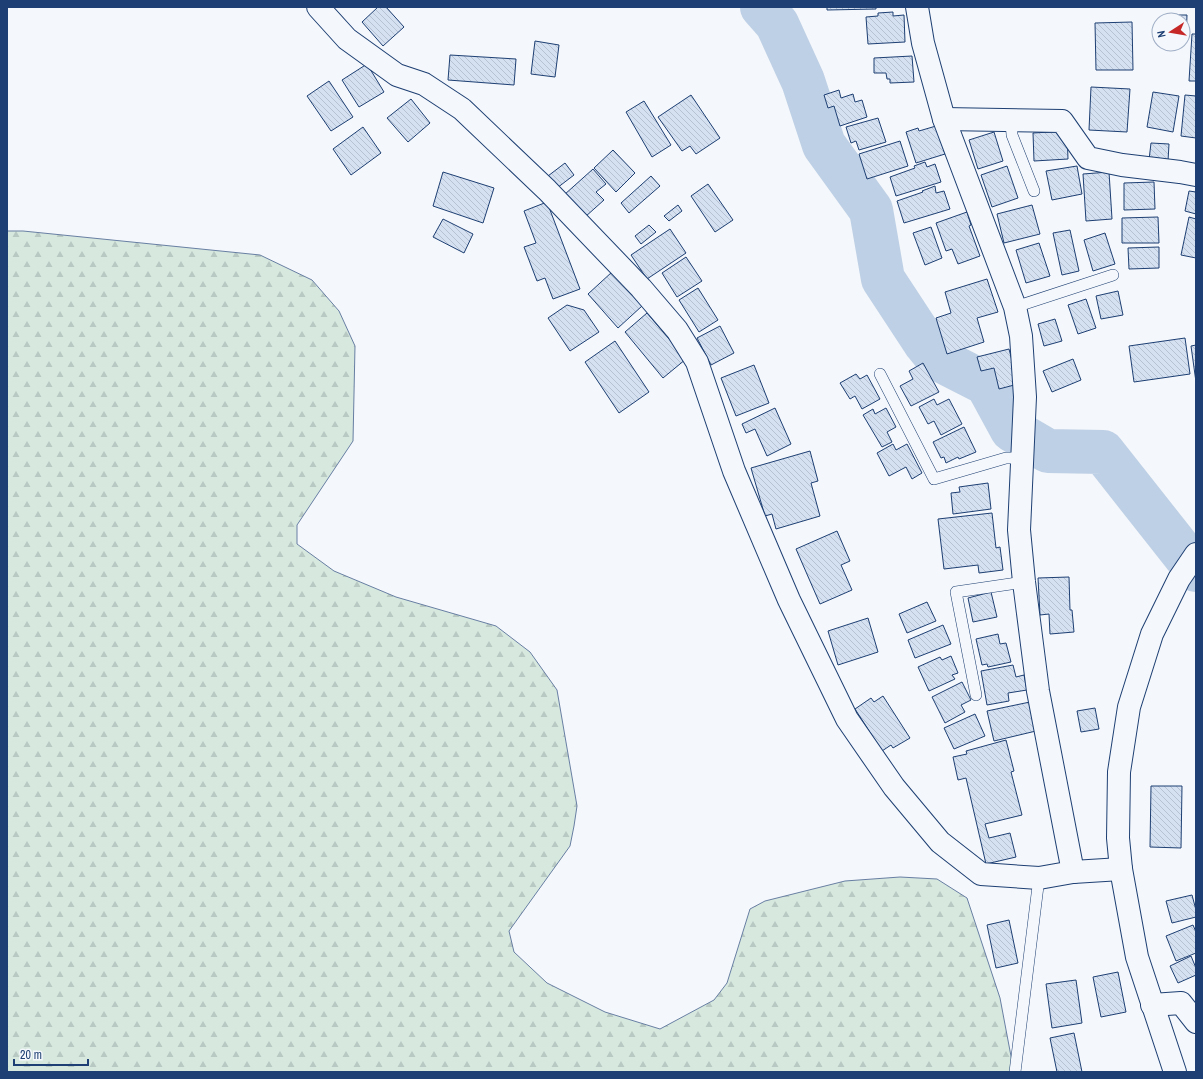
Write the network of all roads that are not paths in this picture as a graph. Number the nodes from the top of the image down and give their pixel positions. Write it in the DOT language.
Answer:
graph roads {
  1 [pos="318,7"];
  2 [pos="917,7"];
  3 [pos="944,119"];
  4 [pos="1011,120"];
  5 [pos="1196,175"];
  6 [pos="1034,191"];
  7 [pos="1113,275"];
  8 [pos="1015,307"];
  9 [pos="880,374"];
  10 [pos="1023,441"];
  11 [pos="1196,554"];
  12 [pos="1024,582"];
  13 [pos="976,695"];
  14 [pos="1121,869"];
  15 [pos="1073,872"];
  16 [pos="1039,878"];
  17 [pos="1152,1005"];
  18 [pos="1196,1022"];
  19 [pos="1015,1072"];
  20 [pos="1175,1072"];
  1 -- 16 [label="street"];
  2 -- 3 [label="street"];
  3 -- 4 [label="street"];
  3 -- 8 [label="street"];
  4 -- 5 [label="street"];
  4 -- 6 [label="lane"];
  7 -- 8 [label="lane"];
  8 -- 10 [label="street"];
  9 -- 10 [label="lane"];
  10 -- 12 [label="street"];
  11 -- 14 [label="street"];
  12 -- 13 [label="lane"];
  12 -- 15 [label="street"];
  14 -- 15 [label="street"];
  14 -- 17 [label="street"];
  15 -- 16 [label="street"];
  16 -- 19 [label="lane"];
  17 -- 18 [label="street"];
  17 -- 20 [label="street"];
}
